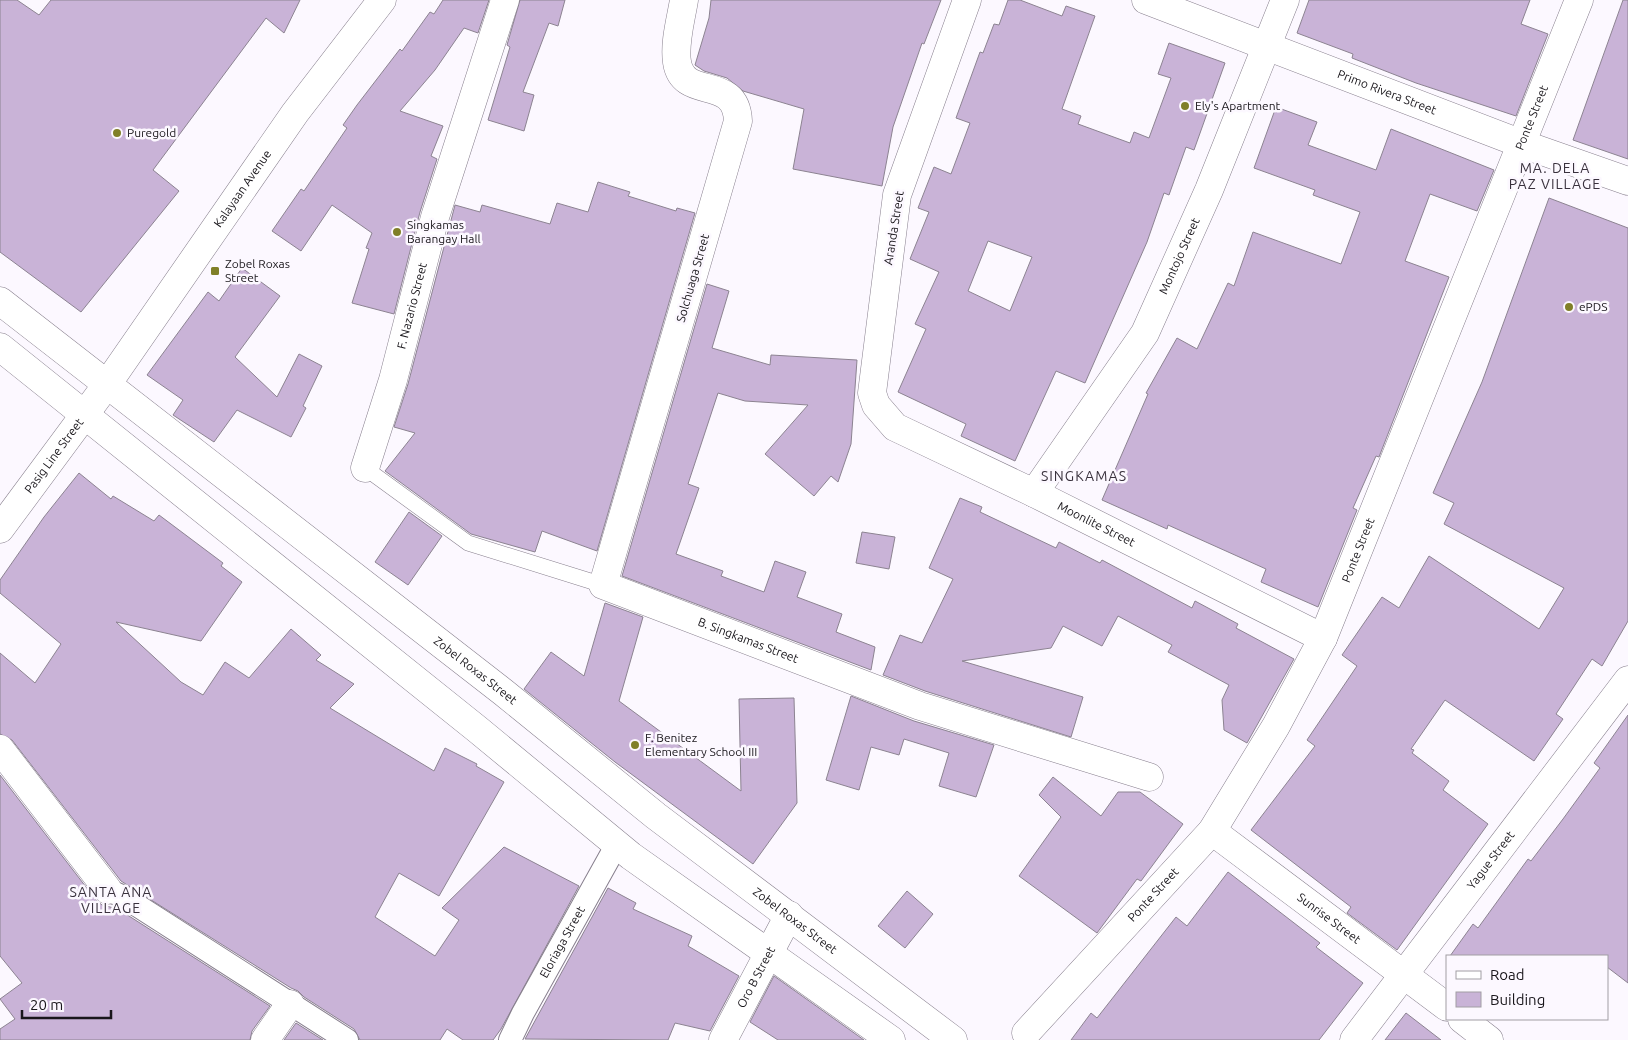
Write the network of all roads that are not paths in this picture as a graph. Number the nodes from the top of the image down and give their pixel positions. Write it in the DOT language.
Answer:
graph roads {
  1 [pos="382,0"];
  2 [pos="505,0"];
  3 [pos="684,0"];
  4 [pos="967,0"];
  5 [pos="1146,0"];
  6 [pos="1285,0"];
  7 [pos="1579,0"];
  8 [pos="1268,47"];
  9 [pos="1522,144"];
  10 [pos="1628,181"];
  11 [pos="0,301"];
  12 [pos="0,348"];
  13 [pos="108,382"];
  14 [pos="876,405"];
  15 [pos="84,414"];
  16 [pos="365,468"];
  17 [pos="1034,493"];
  18 [pos="0,529"];
  19 [pos="603,585"];
  20 [pos="1323,638"];
  21 [pos="1628,680"];
  22 [pos="0,749"];
  23 [pos="1150,777"];
  24 [pos="1212,831"];
  25 [pos="617,844"];
  26 [pos="108,890"];
  27 [pos="789,915"];
  28 [pos="768,954"];
  29 [pos="1405,974"];
  30 [pos="290,1004"];
  31 [pos="1446,1006"];
  32 [pos="1463,1020"];
  33 [pos="1026,1033"];
  34 [pos="265,1040"];
  35 [pos="348,1040"];
  36 [pos="510,1040"];
  37 [pos="723,1040"];
  38 [pos="891,1040"];
  39 [pos="953,1040"];
  40 [pos="1354,1040"];
  41 [pos="1489,1040"];
  1 -- 13 [label="street, Kalayaan Avenue"];
  2 -- 16 [label="street, F. Nazario Street"];
  3 -- 19 [label="street, Solchuaga Street"];
  4 -- 14 [label="street, Aranda Street"];
  5 -- 8 [label="street, Primo Rivera Street"];
  6 -- 8 [label="street, Montojo Street"];
  7 -- 9 [label="street, Ponte Street"];
  8 -- 9 [label="street, Primo Rivera Street"];
  8 -- 17 [label="street, Montojo Street"];
  9 -- 10 [label="street, Primo Rivera Street"];
  9 -- 20 [label="street, Ponte Street"];
  11 -- 13 [label="street, Zobel Roxas Street"];
  12 -- 15 [label="street"];
  13 -- 15 [label="street, Pasig Line Street"];
  13 -- 27 [label="street, Zobel Roxas Street"];
  14 -- 17 [label="street, Moonlite Street"];
  15 -- 18 [label="street, Pasig Line Street"];
  15 -- 25 [label="street"];
  16 -- 19 [label="lane, B. Singkamas Street"];
  17 -- 20 [label="street, Moonlite Street"];
  19 -- 23 [label="street, B. Singkamas Street"];
  20 -- 24 [label="street, Ponte Street"];
  21 -- 29 [label="street, Yague Street"];
  22 -- 26 [label="street"];
  24 -- 29 [label="street, Sunrise Street"];
  24 -- 33 [label="street, Ponte Street"];
  25 -- 28 [label="street"];
  25 -- 36 [label="street, Eloriaga Street"];
  26 -- 30 [label="street"];
  27 -- 28 [label="street, Oro B Street"];
  27 -- 39 [label="street, Zobel Roxas Street"];
  28 -- 37 [label="street, Oro B Street"];
  28 -- 38 [label="street"];
  29 -- 31 [label="street, Sunrise Street"];
  29 -- 40 [label="street, Yague Street"];
  30 -- 34 [label="street"];
  30 -- 35 [label="street"];
  32 -- 41 [label="street"];
}
